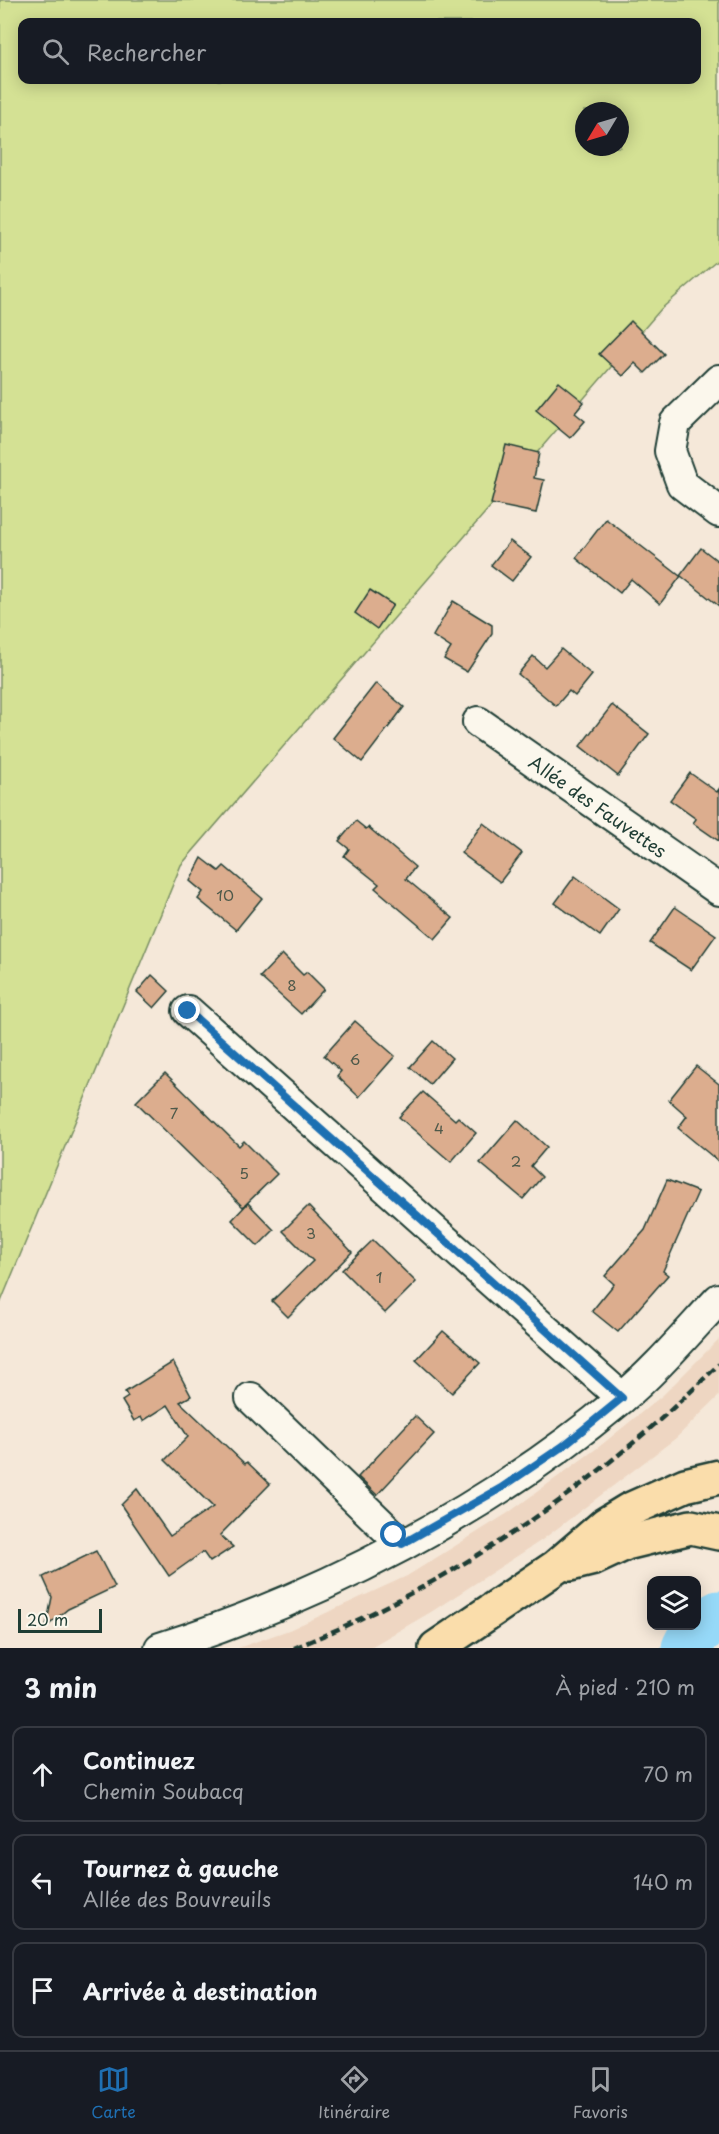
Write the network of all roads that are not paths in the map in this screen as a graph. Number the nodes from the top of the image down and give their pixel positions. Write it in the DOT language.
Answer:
graph roads {
  1 [pos="719,380"];
  2 [pos="719,512"];
  3 [pos="478,722"];
  4 [pos="719,890"];
  5 [pos="188,1011"];
  6 [pos="719,1299"];
  7 [pos="251,1398"];
  8 [pos="622,1398"];
  9 [pos="719,1477"];
  10 [pos="719,1533"];
  11 [pos="402,1544"];
  12 [pos="556,1567"];
  13 [pos="160,1648"];
  14 [pos="436,1648"];
  1 -- 2 [label="street"];
  3 -- 4 [label="street, Allée des Fauvettes"];
  5 -- 8 [label="street"];
  6 -- 8 [label="street"];
  7 -- 11 [label="street"];
  8 -- 11 [label="street"];
  9 -- 12 [label="main road"];
  10 -- 12 [label="main road"];
  11 -- 13 [label="street"];
  12 -- 14 [label="main road"];
}
